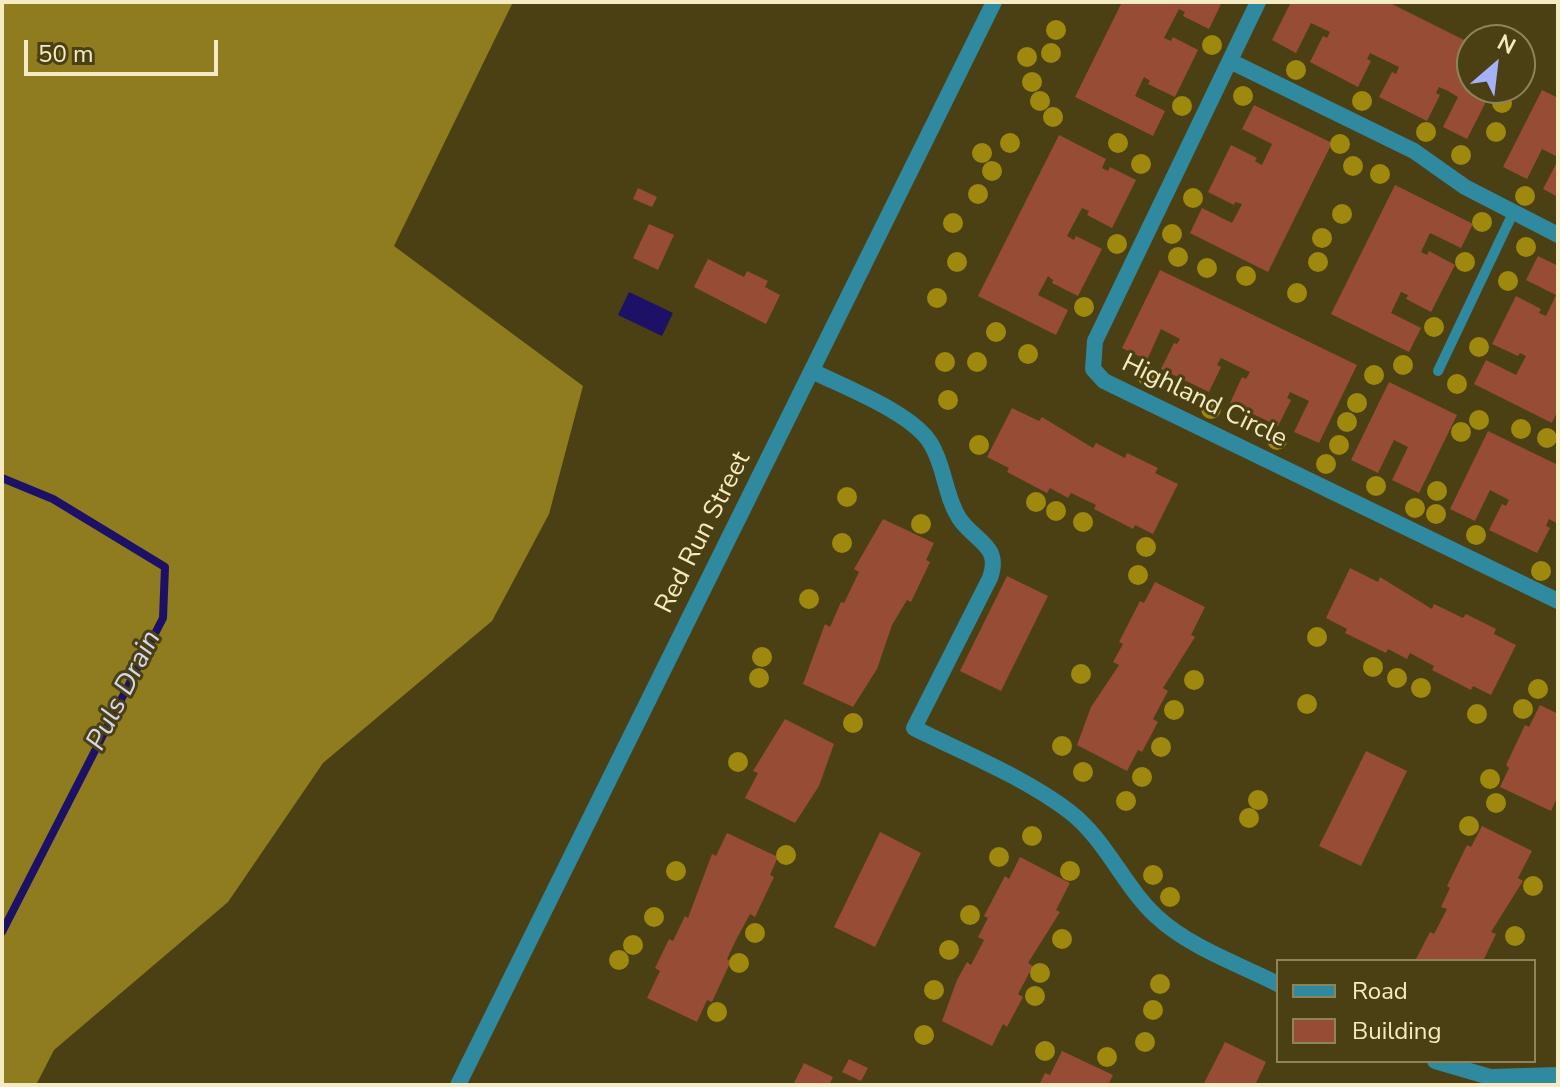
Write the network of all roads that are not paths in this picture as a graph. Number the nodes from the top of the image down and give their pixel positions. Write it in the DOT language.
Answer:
graph roads {
  1 [pos="994,2"];
  2 [pos="1258,2"];
  3 [pos="1230,61"];
  4 [pos="1513,213"];
  5 [pos="1558,235"];
  6 [pos="812,371"];
  7 [pos="1438,371"];
  8 [pos="1558,601"];
  9 [pos="1276,983"];
  10 [pos="1442,1063"];
  11 [pos="1558,1075"];
  12 [pos="458,1085"];
  1 -- 6 [label="street, Red Run Street"];
  2 -- 3 [label="street, Highland Circle"];
  3 -- 4 [label="street"];
  3 -- 8 [label="street, Highland Circle"];
  4 -- 5 [label="street"];
  4 -- 7 [label="lane"];
  6 -- 9 [label="street"];
  6 -- 12 [label="street, Red Run Street"];
  10 -- 11 [label="street"];
}
